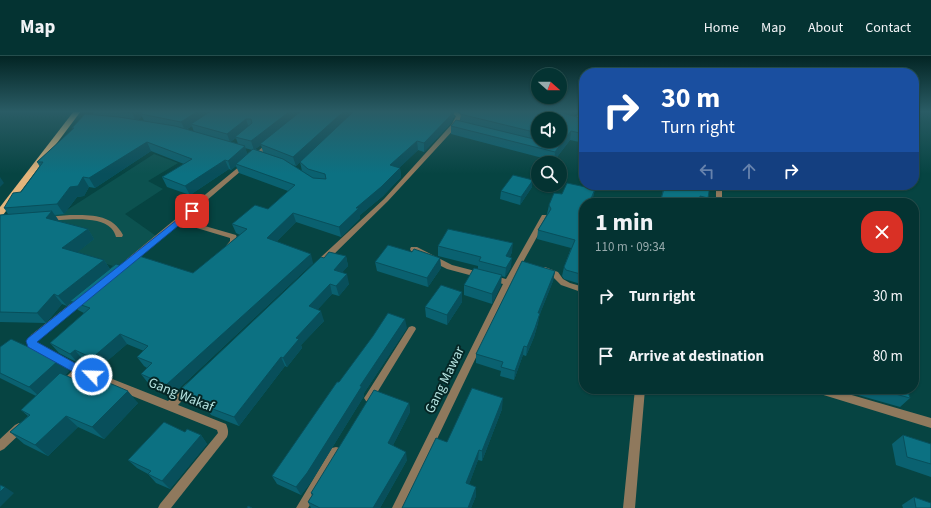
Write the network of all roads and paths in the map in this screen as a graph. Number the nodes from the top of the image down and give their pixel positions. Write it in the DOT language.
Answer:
graph roads {
  1 [pos="62,132"];
  2 [pos="448,132"];
  3 [pos="274,140"];
  4 [pos="254,154"];
  5 [pos="264,157"];
  6 [pos="0,212"];
  7 [pos="544,217"];
  8 [pos="36,220"];
  9 [pos="180,222"];
  10 [pos="119,234"];
  11 [pos="228,247"];
  12 [pos="414,249"];
  13 [pos="126,265"];
  14 [pos="316,266"];
  15 [pos="537,269"];
  16 [pos="508,282"];
  17 [pos="579,289"];
  18 [pos="89,294"];
  19 [pos="412,329"];
  20 [pos="79,370"];
  21 [pos="198,379"];
  22 [pos="56,392"];
  23 [pos="640,394"];
  24 [pos="835,394"];
  25 [pos="170,406"];
  26 [pos="363,409"];
  27 [pos="28,419"];
  28 [pos="931,423"];
  29 [pos="342,442"];
  30 [pos="0,446"];
  31 [pos="164,508"];
  32 [pos="302,508"];
  33 [pos="398,508"];
  34 [pos="629,508"];
  1 -- 6 [label="main road"];
  2 -- 14 [label="street"];
  3 -- 4 [label="street"];
  4 -- 5 [label="street"];
  4 -- 9 [label="street"];
  7 -- 16 [label="street, Gang Mawar"];
  8 -- 10 [label="street"];
  9 -- 11 [label="street"];
  9 -- 13 [label="street"];
  12 -- 16 [label="street"];
  15 -- 17 [label="street"];
  16 -- 33 [label="street, Gang Mawar"];
  18 -- 20 [label="street, Gang Wakaf"];
  19 -- 26 [label="street"];
  20 -- 22 [label="street"];
  20 -- 25 [label="street, Gang Wakaf"];
  21 -- 25 [label="street"];
  23 -- 34 [label="street"];
  24 -- 28 [label="street"];
  25 -- 31 [label="street, Gang Wakaf"];
  27 -- 30 [label="street"];
  29 -- 32 [label="street"];
}
